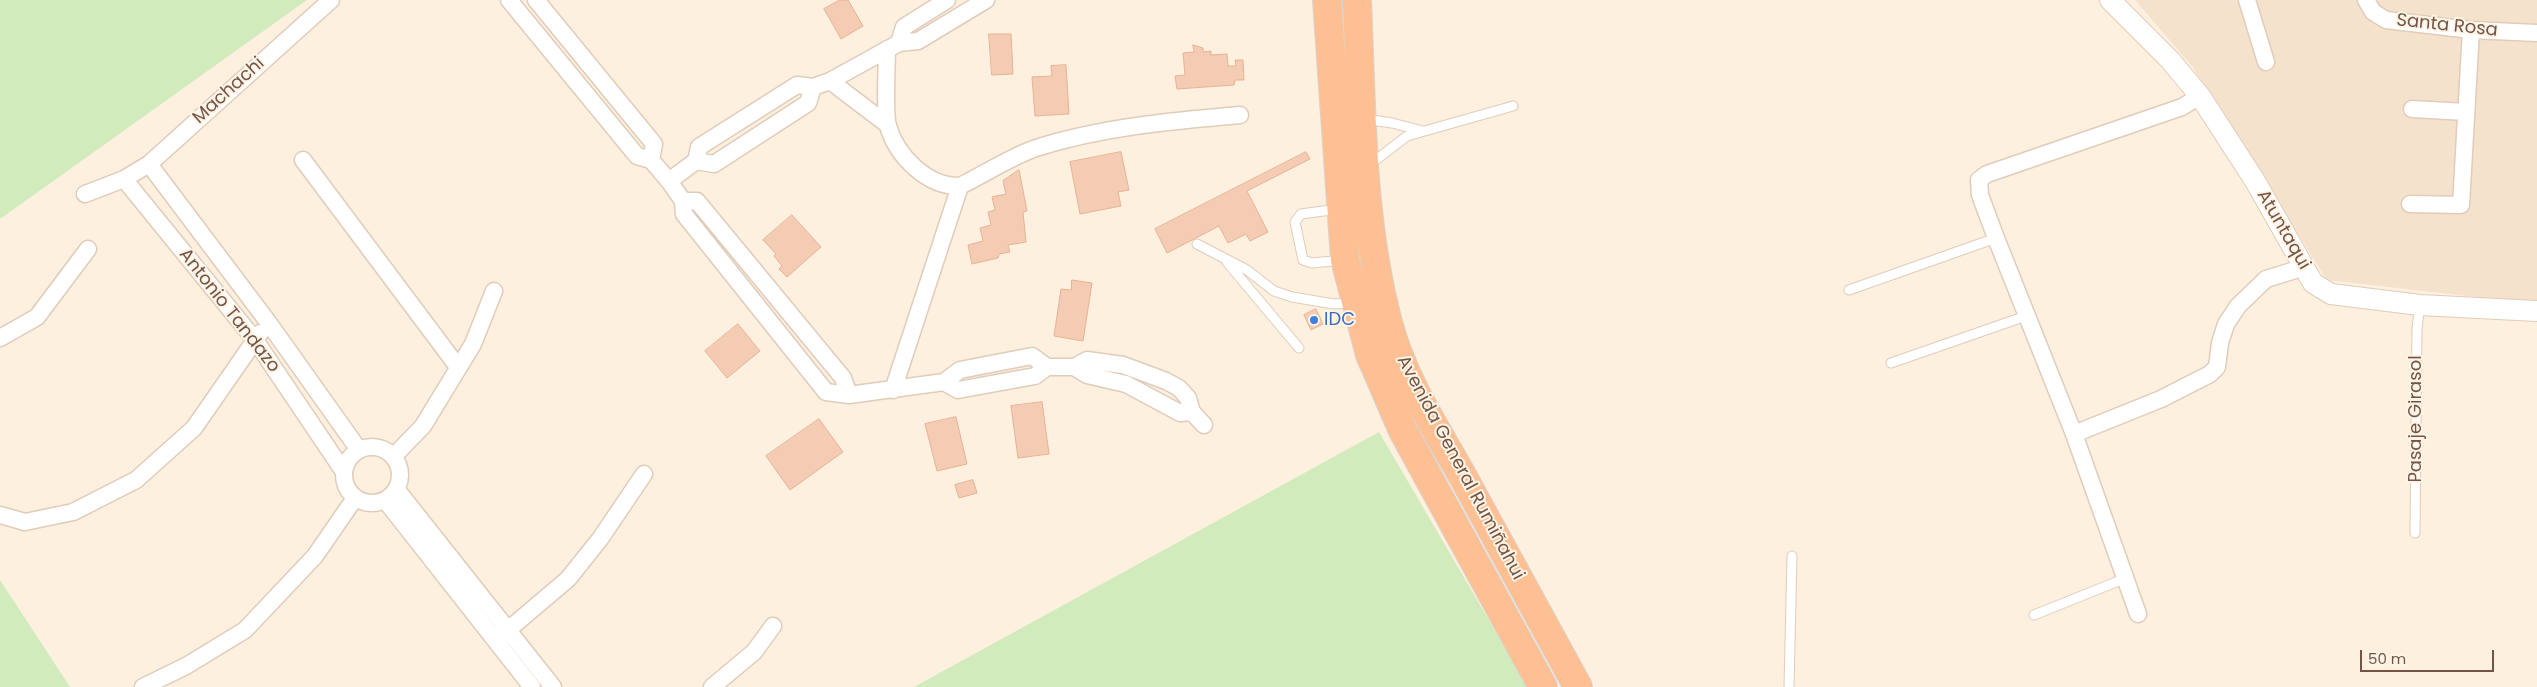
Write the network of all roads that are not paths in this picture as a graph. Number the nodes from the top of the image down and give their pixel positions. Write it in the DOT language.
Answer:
graph roads {
  1 [pos="331,0"];
  2 [pos="509,0"];
  3 [pos="536,0"];
  4 [pos="947,0"];
  5 [pos="986,0"];
  6 [pos="1327,0"];
  7 [pos="1357,0"];
  8 [pos="2110,0"];
  9 [pos="2247,0"];
  10 [pos="2366,0"];
  11 [pos="2471,30"];
  12 [pos="2537,34"];
  13 [pos="893,46"];
  14 [pos="2266,62"];
  15 [pos="830,81"];
  16 [pos="813,87"];
  17 [pos="2200,96"];
  18 [pos="1513,106"];
  19 [pos="2412,109"];
  20 [pos="2466,112"];
  21 [pos="1240,115"];
  22 [pos="1362,119"];
  23 [pos="888,125"];
  24 [pos="1423,132"];
  25 [pos="303,160"];
  26 [pos="651,160"];
  27 [pos="696,161"];
  28 [pos="149,164"];
  29 [pos="1364,169"];
  30 [pos="124,179"];
  31 [pos="668,181"];
  32 [pos="960,186"];
  33 [pos="85,194"];
  34 [pos="2410,204"];
  35 [pos="179,205"];
  36 [pos="1341,209"];
  37 [pos="159,224"];
  38 [pos="1996,238"];
  39 [pos="1197,244"];
  40 [pos="88,249"];
  41 [pos="1224,258"];
  42 [pos="1346,260"];
  43 [pos="2305,267"];
  44 [pos="1849,290"];
  45 [pos="494,291"];
  46 [pos="1355,302"];
  47 [pos="2420,305"];
  48 [pos="2537,311"];
  49 [pos="2026,316"];
  50 [pos="268,322"];
  51 [pos="0,338"];
  52 [pos="255,340"];
  53 [pos="1299,348"];
  54 [pos="1891,363"];
  55 [pos="458,367"];
  56 [pos="893,390"];
  57 [pos="1204,426"];
  58 [pos="2074,434"];
  59 [pos="359,450"];
  60 [pos="393,457"];
  61 [pos="344,472"];
  62 [pos="644,474"];
  63 [pos="391,495"];
  64 [pos="355,498"];
  65 [pos="0,515"];
  66 [pos="2416,533"];
  67 [pos="1792,556"];
  68 [pos="2126,578"];
  69 [pos="2138,614"];
  70 [pos="2034,615"];
  71 [pos="773,626"];
  72 [pos="502,635"];
  73 [pos="144,687"];
  74 [pos="532,687"];
  75 [pos="553,687"];
  76 [pos="712,687"];
  77 [pos="1543,687"];
  78 [pos="1578,687"];
  79 [pos="1789,687"];
  1 -- 28 [label="street, Machachi"];
  2 -- 26 [label="street"];
  3 -- 26 [label="street"];
  4 -- 13 [label="street"];
  5 -- 13 [label="street"];
  6 -- 36 [label="highway, Avenida General Rumiñahui"];
  7 -- 22 [label="highway, Avenida General Rumiñahui"];
  8 -- 17 [label="street, Atuntaqui"];
  9 -- 14 [label="street"];
  10 -- 11 [label="street, Santa Rosa"];
  11 -- 12 [label="street, Santa Rosa"];
  11 -- 20 [label="street"];
  13 -- 15 [label="street"];
  13 -- 23 [label="street"];
  15 -- 16 [label="street"];
  15 -- 23 [label="street"];
  16 -- 27 [label="street"];
  16 -- 27 [label="street"];
  17 -- 38 [label="street"];
  17 -- 43 [label="street, Atuntaqui"];
  18 -- 24 [label="lane"];
  19 -- 20 [label="street"];
  20 -- 34 [label="street"];
  21 -- 32 [label="street"];
  22 -- 24 [label="lane"];
  22 -- 29 [label="highway, Avenida General Rumiñahui"];
  23 -- 32 [label="street"];
  24 -- 29 [label="lane"];
  25 -- 55 [label="street"];
  26 -- 31 [label="street"];
  27 -- 31 [label="street"];
  28 -- 30 [label="street, Machachi"];
  28 -- 35 [label="street, Antonio Tandazo"];
  29 -- 78 [label="highway, Avenida General Rumiñahui"];
  30 -- 33 [label="street, Machachi"];
  30 -- 37 [label="street, Antonio Tandazo"];
  31 -- 56 [label="street"];
  32 -- 56 [label="street"];
  35 -- 37 [label="street"];
  35 -- 50 [label="street, Antonio Tandazo"];
  36 -- 42 [label="highway, Avenida General Rumiñahui"];
  36 -- 42 [label="lane"];
  37 -- 52 [label="street, Antonio Tandazo"];
  38 -- 44 [label="lane"];
  38 -- 49 [label="street"];
  39 -- 41 [label="lane"];
  40 -- 51 [label="street"];
  41 -- 46 [label="lane"];
  41 -- 53 [label="lane"];
  42 -- 46 [label="highway, Avenida General Rumiñahui"];
  43 -- 47 [label="street, Atuntaqui"];
  43 -- 58 [label="street"];
  45 -- 55 [label="street"];
  46 -- 77 [label="highway, Avenida General Rumiñahui"];
  47 -- 48 [label="street, Atuntaqui"];
  47 -- 66 [label="lane, Pasaje Girasol"];
  49 -- 54 [label="lane"];
  49 -- 58 [label="street"];
  50 -- 52 [label="street"];
  50 -- 59 [label="street, Antonio Tandazo"];
  52 -- 61 [label="street, Antonio Tandazo"];
  52 -- 65 [label="street"];
  55 -- 60 [label="street"];
  56 -- 57 [label="street"];
  58 -- 68 [label="street"];
  59 -- 60 [label="street"];
  59 -- 61 [label="street"];
  60 -- 63 [label="street"];
  61 -- 64 [label="street, Antonio Tandazo"];
  62 -- 72 [label="street"];
  63 -- 64 [label="street"];
  63 -- 72 [label="street"];
  64 -- 73 [label="street"];
  67 -- 79 [label="lane"];
  68 -- 69 [label="street"];
  68 -- 70 [label="lane"];
  71 -- 76 [label="street"];
  72 -- 74 [label="street"];
  72 -- 75 [label="street"];
}
